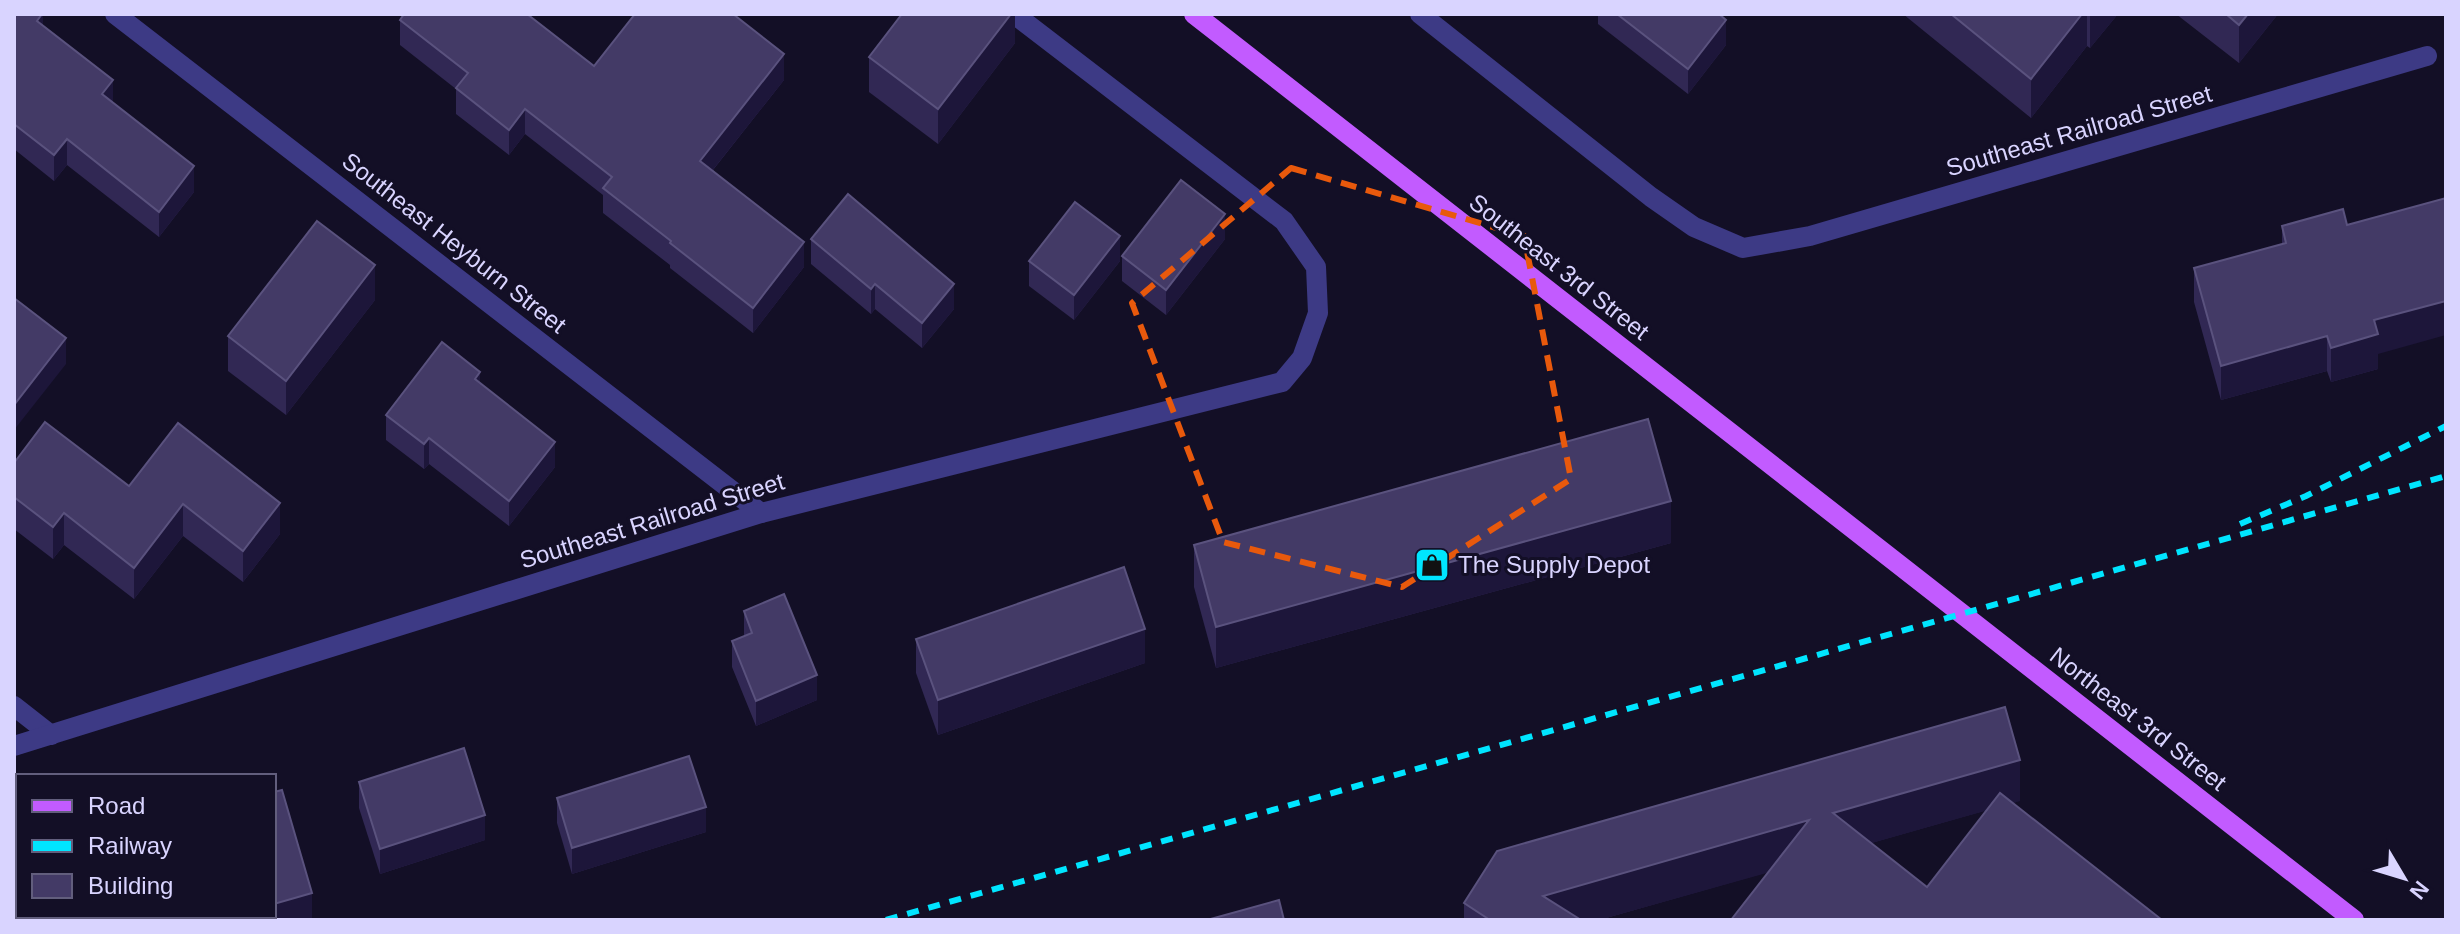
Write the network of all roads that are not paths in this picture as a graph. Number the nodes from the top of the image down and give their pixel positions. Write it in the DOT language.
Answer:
graph roads {
  1 [pos="115,14"];
  2 [pos="1014,14"];
  3 [pos="1194,14"];
  4 [pos="1428,16"];
  5 [pos="2427,56"];
  6 [pos="761,513"];
  7 [pos="1891,560"];
  8 [pos="14,706"];
  9 [pos="51,735"];
  10 [pos="14,746"];
  11 [pos="2354,920"];
  1 -- 6 [label="street, Southeast Heyburn Street"];
  2 -- 6 [label="street, Southeast Railroad Street"];
  3 -- 7 [label="main road, Southeast 3rd Street"];
  4 -- 5 [label="street, Southeast Railroad Street"];
  6 -- 9 [label="street, Southeast Railroad Street"];
  7 -- 11 [label="main road, Northeast 3rd Street"];
  8 -- 9 [label="street"];
  9 -- 10 [label="street, Southeast Railroad Street"];
}
